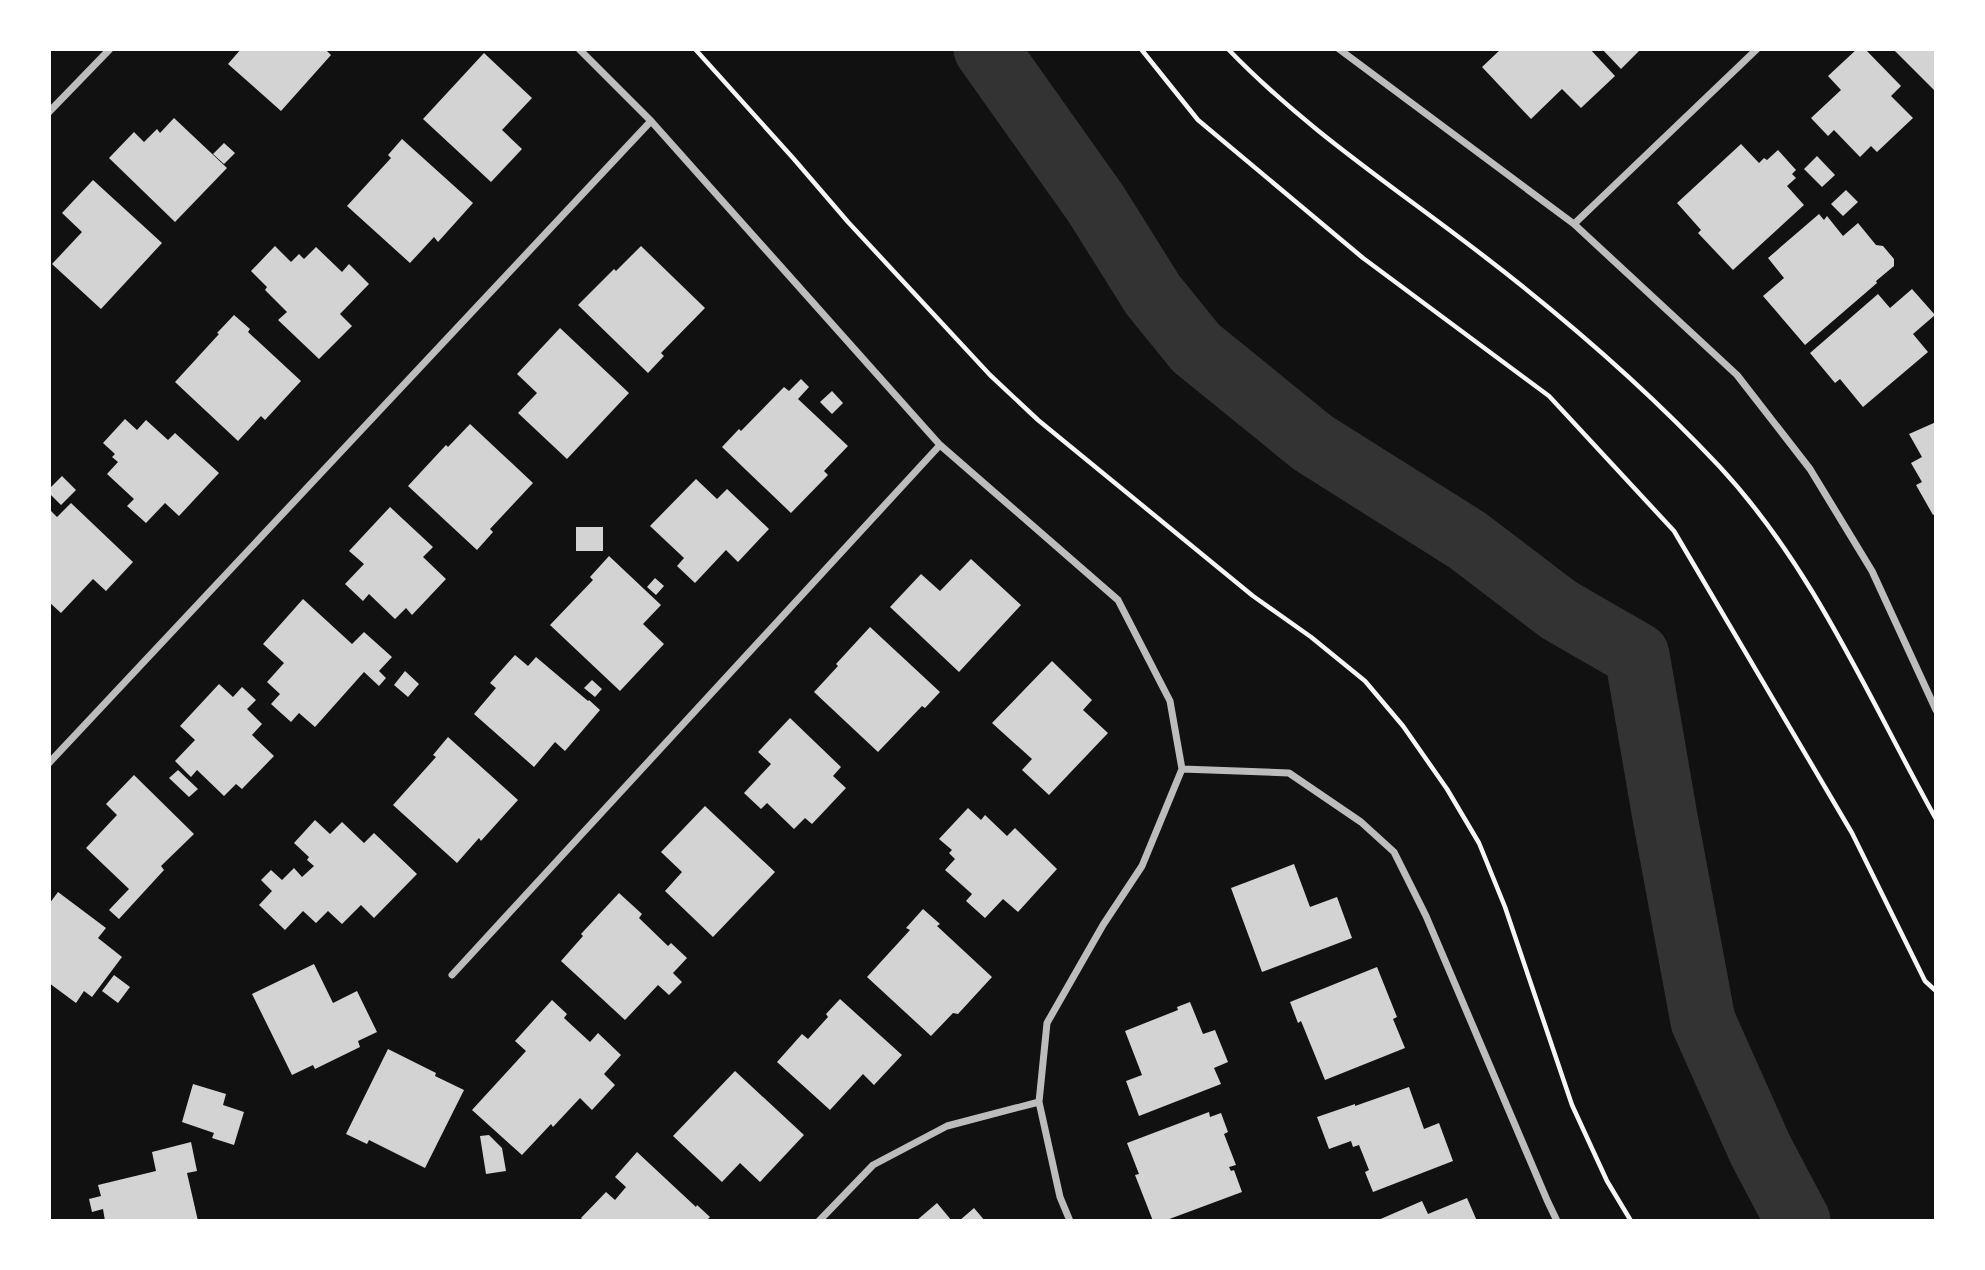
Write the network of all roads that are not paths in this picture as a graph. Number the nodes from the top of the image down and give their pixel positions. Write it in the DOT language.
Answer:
graph roads {
  1 [pos="110,49"];
  2 [pos="579,49"];
  3 [pos="1339,49"];
  4 [pos="1756,49"];
  5 [pos="49,113"];
  6 [pos="651,121"];
  7 [pos="1574,224"];
  8 [pos="940,445"];
  9 [pos="1936,710"];
  10 [pos="49,763"];
  11 [pos="1182,769"];
  12 [pos="452,975"];
  13 [pos="1039,1102"];
  14 [pos="819,1221"];
  15 [pos="1070,1221"];
  16 [pos="1557,1221"];
  1 -- 5 [label="street"];
  2 -- 6 [label="street"];
  3 -- 7 [label="street"];
  4 -- 7 [label="street"];
  6 -- 8 [label="street"];
  6 -- 10 [label="street"];
  7 -- 9 [label="street"];
  8 -- 11 [label="street"];
  8 -- 12 [label="street"];
  11 -- 13 [label="street"];
  11 -- 16 [label="street"];
  13 -- 14 [label="street"];
  13 -- 15 [label="street"];
}
